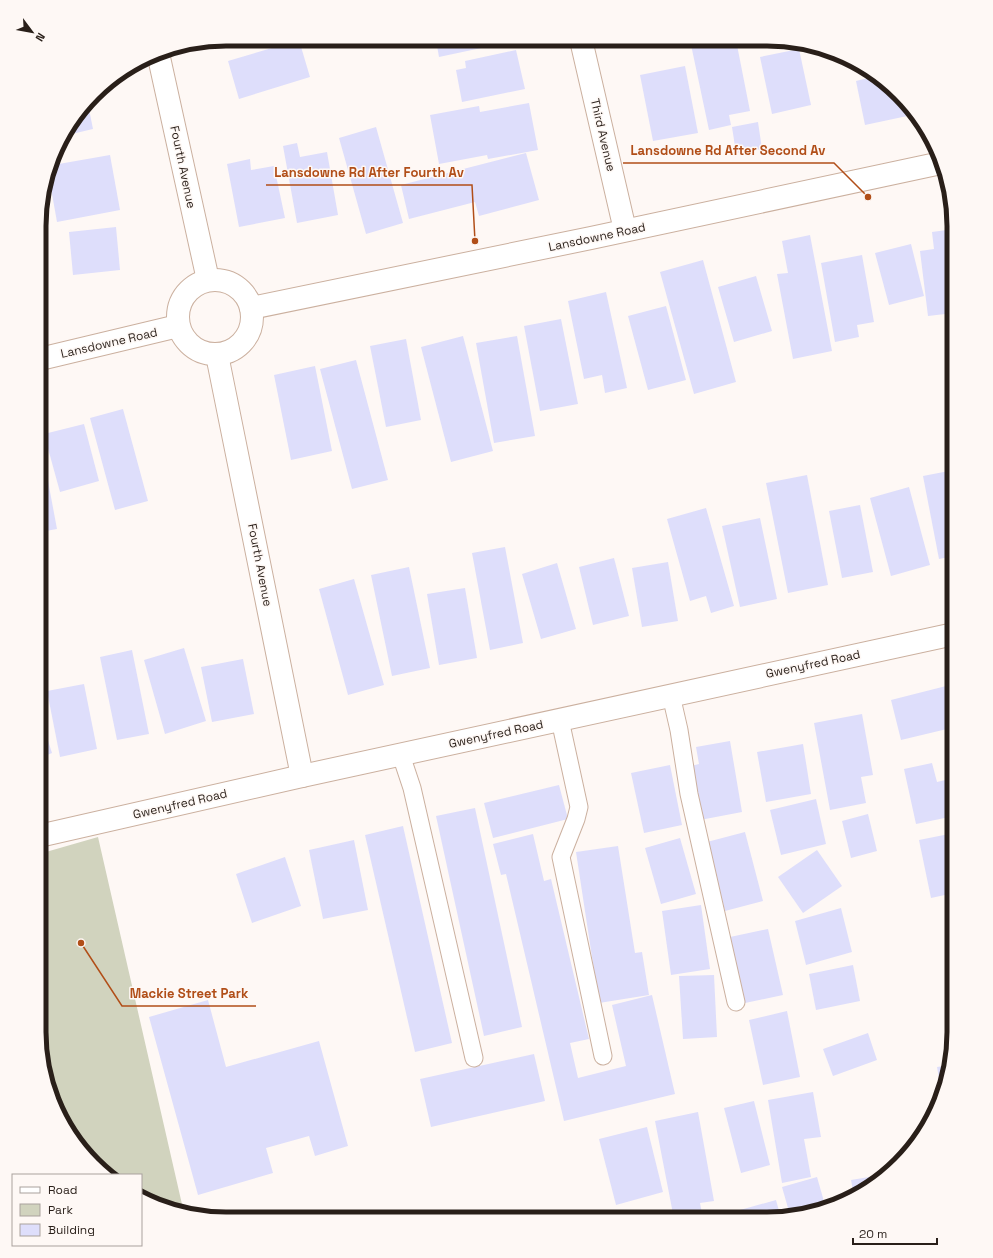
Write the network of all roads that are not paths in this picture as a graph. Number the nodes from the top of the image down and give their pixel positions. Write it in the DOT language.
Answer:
graph roads {
  1 [pos="582,46"];
  2 [pos="159,59"];
  3 [pos="936,164"];
  4 [pos="625,230"];
  5 [pos="208,280"];
  6 [pos="251,308"];
  7 [pos="178,326"];
  8 [pos="217,354"];
  9 [pos="46,358"];
  10 [pos="947,636"];
  11 [pos="671,695"];
  12 [pos="560,720"];
  13 [pos="401,754"];
  14 [pos="302,776"];
  15 [pos="46,834"];
  16 [pos="736,1002"];
  17 [pos="603,1056"];
  18 [pos="474,1058"];
  1 -- 4 [label="street, Third Avenue"];
  2 -- 5 [label="street, Fourth Avenue"];
  3 -- 4 [label="street, Lansdowne Road"];
  4 -- 6 [label="street, Lansdowne Road"];
  5 -- 6 [label="street"];
  5 -- 7 [label="street"];
  6 -- 8 [label="street"];
  7 -- 8 [label="street"];
  7 -- 9 [label="street, Lansdowne Road"];
  8 -- 14 [label="street, Fourth Avenue"];
  10 -- 11 [label="street, Gwenyfred Road"];
  11 -- 12 [label="street, Gwenyfred Road"];
  11 -- 16 [label="lane"];
  12 -- 13 [label="street, Gwenyfred Road"];
  12 -- 17 [label="lane"];
  13 -- 14 [label="street, Gwenyfred Road"];
  13 -- 18 [label="lane"];
  14 -- 15 [label="street, Gwenyfred Road"];
}
